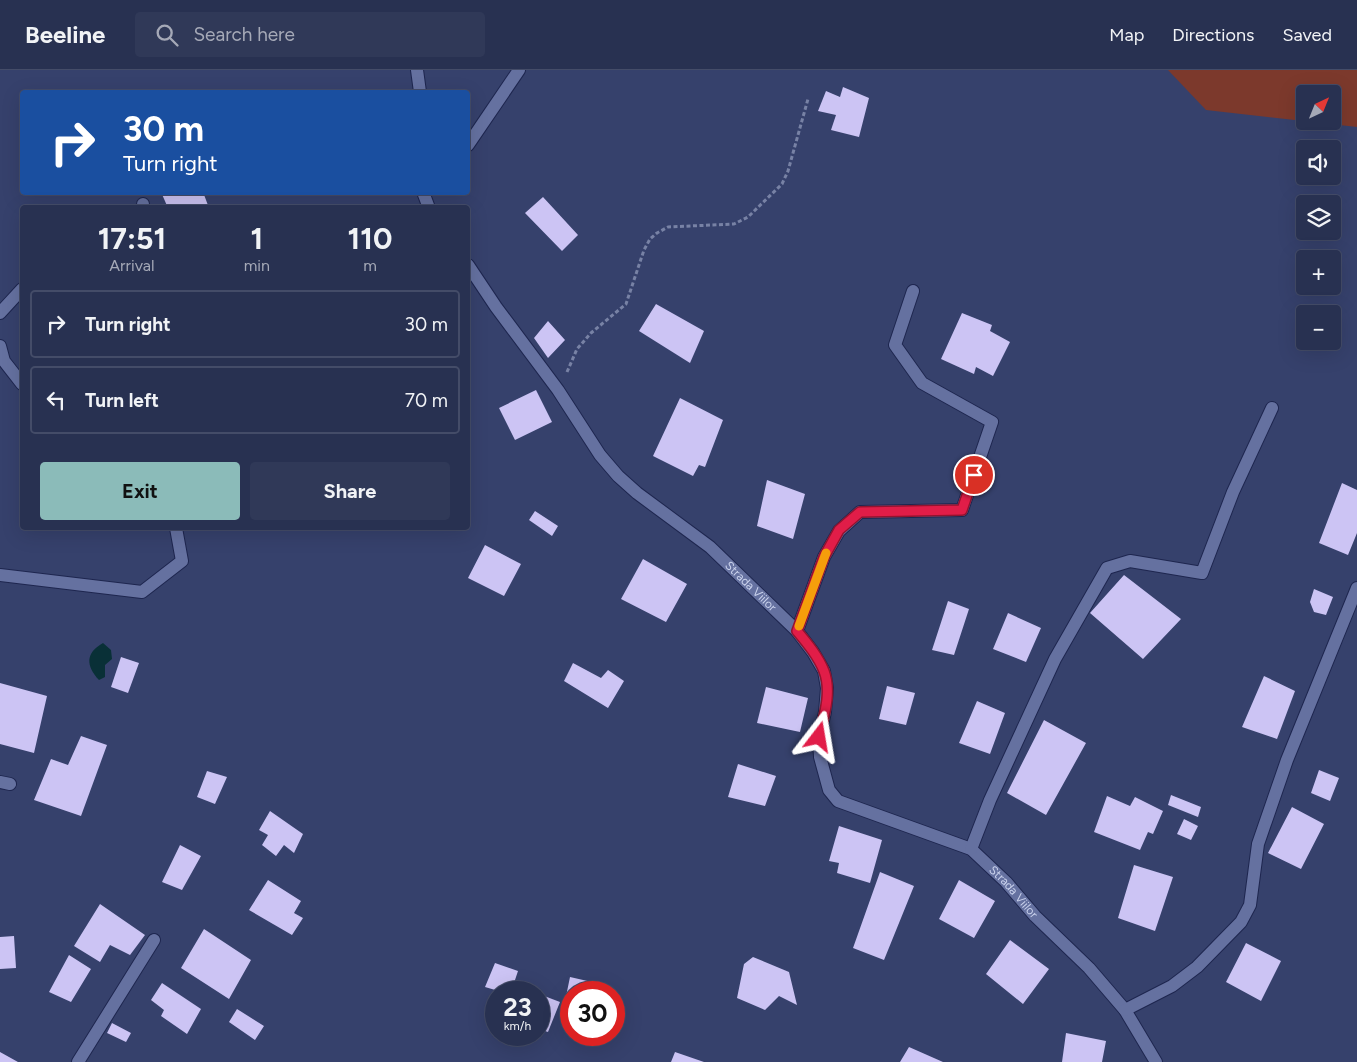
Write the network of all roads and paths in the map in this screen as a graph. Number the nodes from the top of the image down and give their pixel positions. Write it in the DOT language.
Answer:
graph roads {
  1 [pos="417,70"];
  2 [pos="519,70"];
  3 [pos="420,90"];
  4 [pos="808,98"];
  5 [pos="470,142"];
  6 [pos="470,268"];
  7 [pos="20,291"];
  8 [pos="912,291"];
  9 [pos="0,313"];
  10 [pos="0,346"];
  11 [pos="20,381"];
  12 [pos="558,390"];
  13 [pos="1272,408"];
  14 [pos="176,530"];
  15 [pos="0,576"];
  16 [pos="1357,588"];
  17 [pos="797,631"];
  18 [pos="971,849"];
  19 [pos="154,940"];
  20 [pos="1125,1010"];
  21 [pos="78,1062"];
  22 [pos="1156,1062"];
  1 -- 3 [label="street"];
  2 -- 5 [label="street"];
  4 -- 12 [label="path"];
  6 -- 12 [label="street, Strada Viilor"];
  7 -- 9 [label="street"];
  8 -- 17 [label="street"];
  10 -- 11 [label="street"];
  12 -- 17 [label="street, Strada Viilor"];
  13 -- 18 [label="street"];
  14 -- 15 [label="street"];
  16 -- 20 [label="street"];
  17 -- 18 [label="street, Strada Viilor"];
  18 -- 20 [label="street, Strada Viilor"];
  19 -- 21 [label="street"];
  20 -- 22 [label="street, Strada Viilor"];
}
